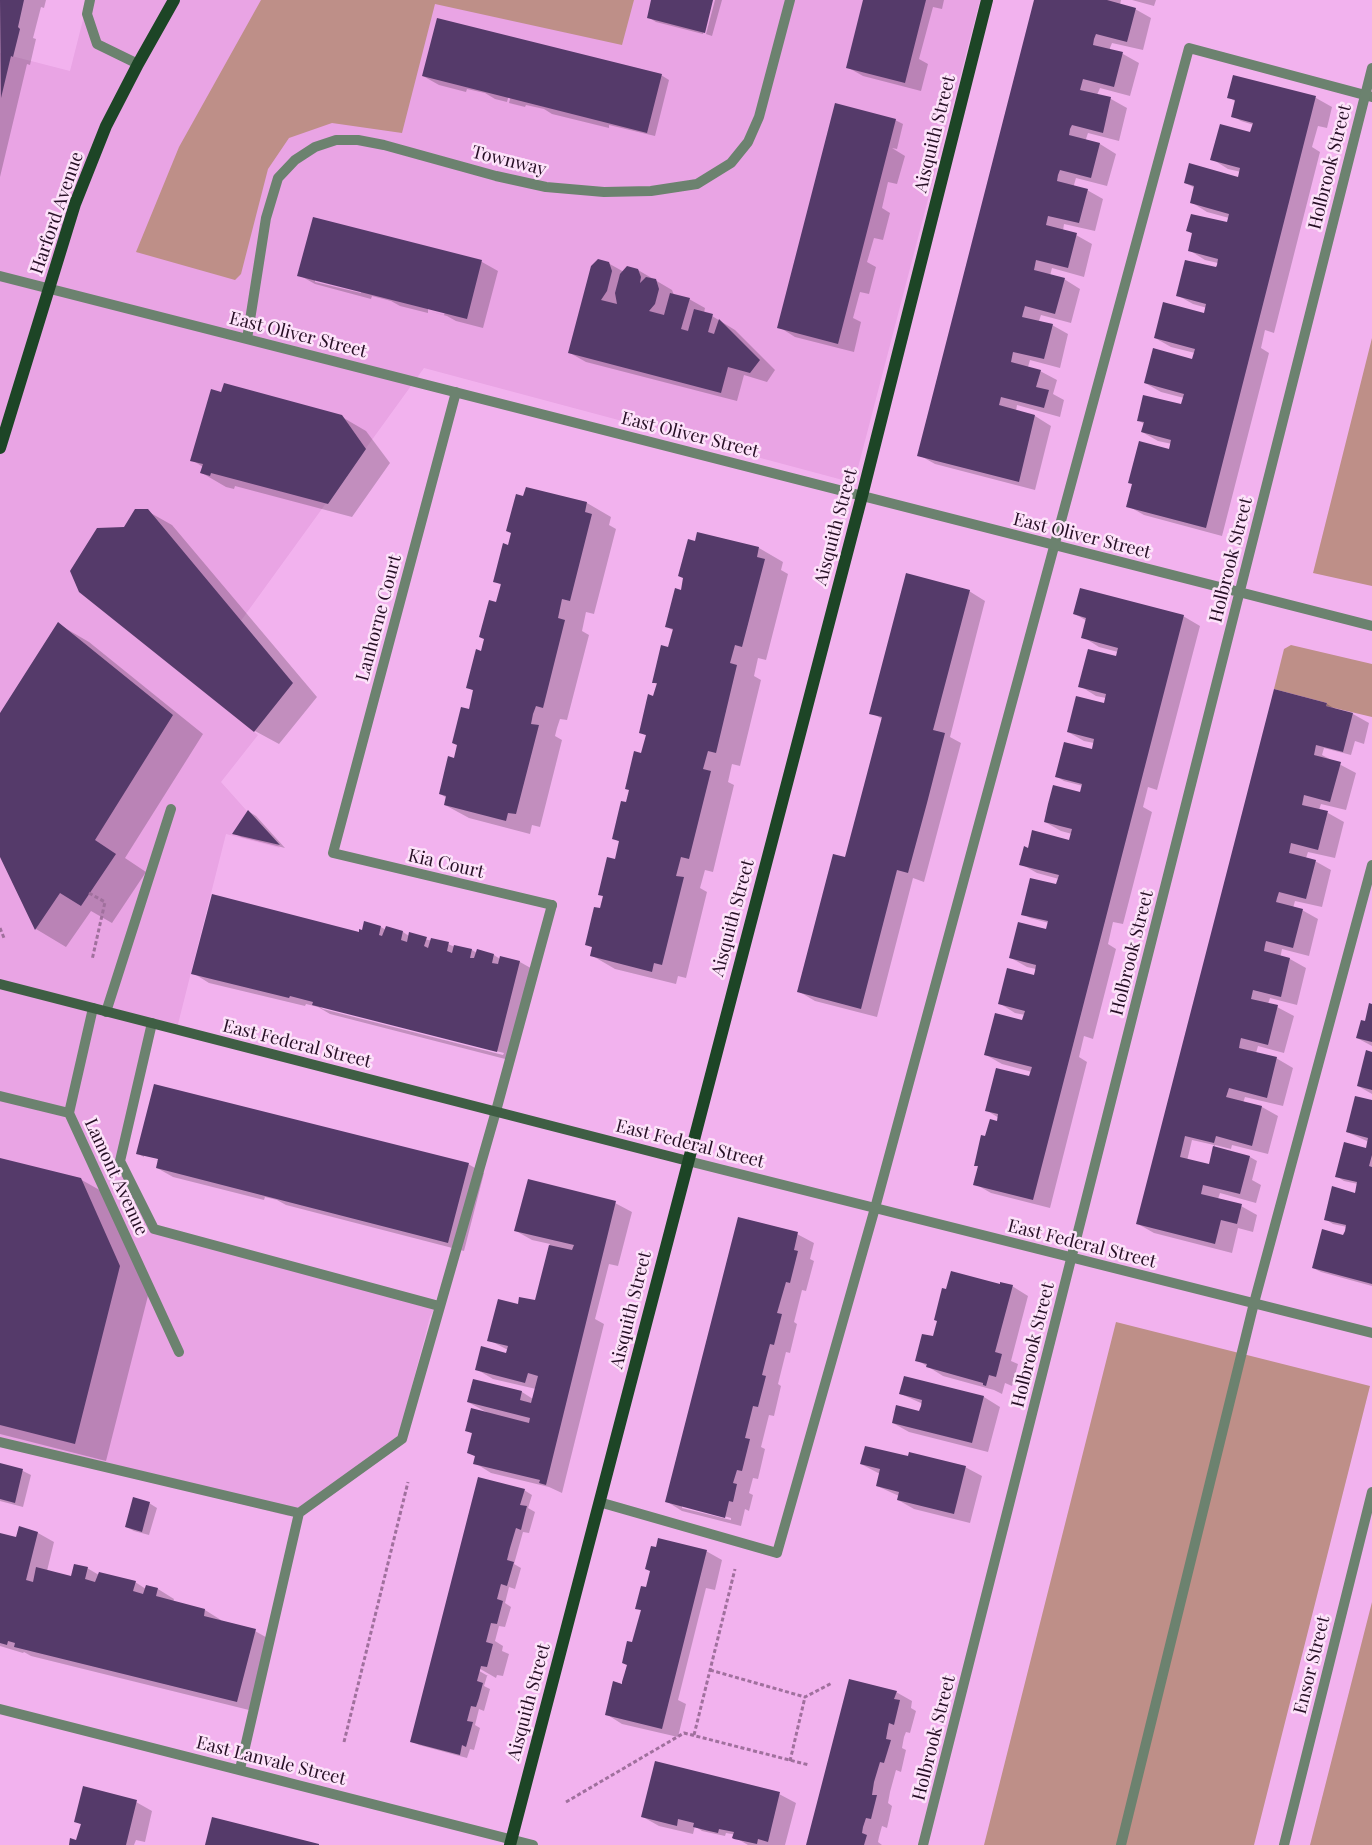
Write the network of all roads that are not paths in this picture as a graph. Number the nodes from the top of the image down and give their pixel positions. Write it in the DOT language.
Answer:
graph roads {
  1 [pos="90,0"];
  2 [pos="174,0"];
  3 [pos="790,0"];
  4 [pos="987,0"];
  5 [pos="138,64"];
  6 [pos="1372,68"];
  7 [pos="1369,96"];
  8 [pos="0,276"];
  9 [pos="50,288"];
  10 [pos="247,339"];
  11 [pos="456,392"];
  12 [pos="0,448"];
  13 [pos="862,496"];
  14 [pos="1054,546"];
  15 [pos="1240,593"];
  16 [pos="1372,626"];
  17 [pos="171,809"];
  18 [pos="332,853"];
  19 [pos="1372,865"];
  20 [pos="0,984"];
  21 [pos="93,1008"];
  22 [pos="106,1012"];
  23 [pos="152,1024"];
  24 [pos="0,1096"];
  25 [pos="496,1111"];
  26 [pos="69,1113"];
  27 [pos="688,1161"];
  28 [pos="874,1208"];
  29 [pos="1072,1258"];
  30 [pos="1254,1303"];
  31 [pos="439,1306"];
  32 [pos="1372,1333"];
  33 [pos="178,1352"];
  34 [pos="0,1442"];
  35 [pos="1372,1492"];
  36 [pos="599,1502"];
  37 [pos="299,1513"];
  38 [pos="0,1709"];
  39 [pos="240,1769"];
  40 [pos="511,1842"];
  41 [pos="533,1845"];
  42 [pos="923,1845"];
  43 [pos="1120,1845"];
  44 [pos="1284,1845"];
  1 -- 5 [label="street"];
  2 -- 5 [label="main road, Harford Avenue"];
  3 -- 10 [label="street, Townway"];
  4 -- 13 [label="main road, Aisquith Street"];
  5 -- 9 [label="main road, Harford Avenue"];
  6 -- 7 [label="street, Holbrook Street"];
  7 -- 14 [label="street"];
  7 -- 15 [label="street, Holbrook Street"];
  8 -- 9 [label="street, East Oliver Street"];
  9 -- 10 [label="street, East Oliver Street"];
  9 -- 12 [label="main road, Harford Avenue"];
  10 -- 11 [label="street, East Oliver Street"];
  11 -- 13 [label="street, East Oliver Street"];
  11 -- 18 [label="street, Lanhorne Court"];
  13 -- 14 [label="street, East Oliver Street"];
  13 -- 27 [label="main road, Aisquith Street"];
  14 -- 15 [label="street, East Oliver Street"];
  14 -- 28 [label="street"];
  15 -- 16 [label="street, East Oliver Street"];
  15 -- 29 [label="street, Holbrook Street"];
  17 -- 22 [label="street"];
  18 -- 25 [label="street, Kia Court"];
  19 -- 30 [label="street"];
  20 -- 21 [label="street, East Federal Street"];
  21 -- 22 [label="street, East Federal Street"];
  21 -- 26 [label="street, Lamont Avenue"];
  22 -- 23 [label="street, East Federal Street"];
  23 -- 25 [label="street, East Federal Street"];
  23 -- 31 [label="street"];
  24 -- 26 [label="street"];
  25 -- 27 [label="street, East Federal Street"];
  25 -- 31 [label="street"];
  26 -- 33 [label="street, Lamont Avenue"];
  27 -- 28 [label="street, East Federal Street"];
  27 -- 36 [label="main road, Aisquith Street"];
  28 -- 29 [label="street, East Federal Street"];
  28 -- 36 [label="street"];
  29 -- 30 [label="street, East Federal Street"];
  29 -- 42 [label="street, Holbrook Street"];
  30 -- 32 [label="street, East Federal Street"];
  30 -- 43 [label="street"];
  31 -- 37 [label="street"];
  34 -- 37 [label="street"];
  35 -- 44 [label="street, Ensor Street"];
  36 -- 40 [label="main road, Aisquith Street"];
  37 -- 39 [label="street"];
  38 -- 39 [label="street, East Lanvale Street"];
  39 -- 40 [label="street, East Lanvale Street"];
  40 -- 41 [label="street, East Lanvale Street"];
}
